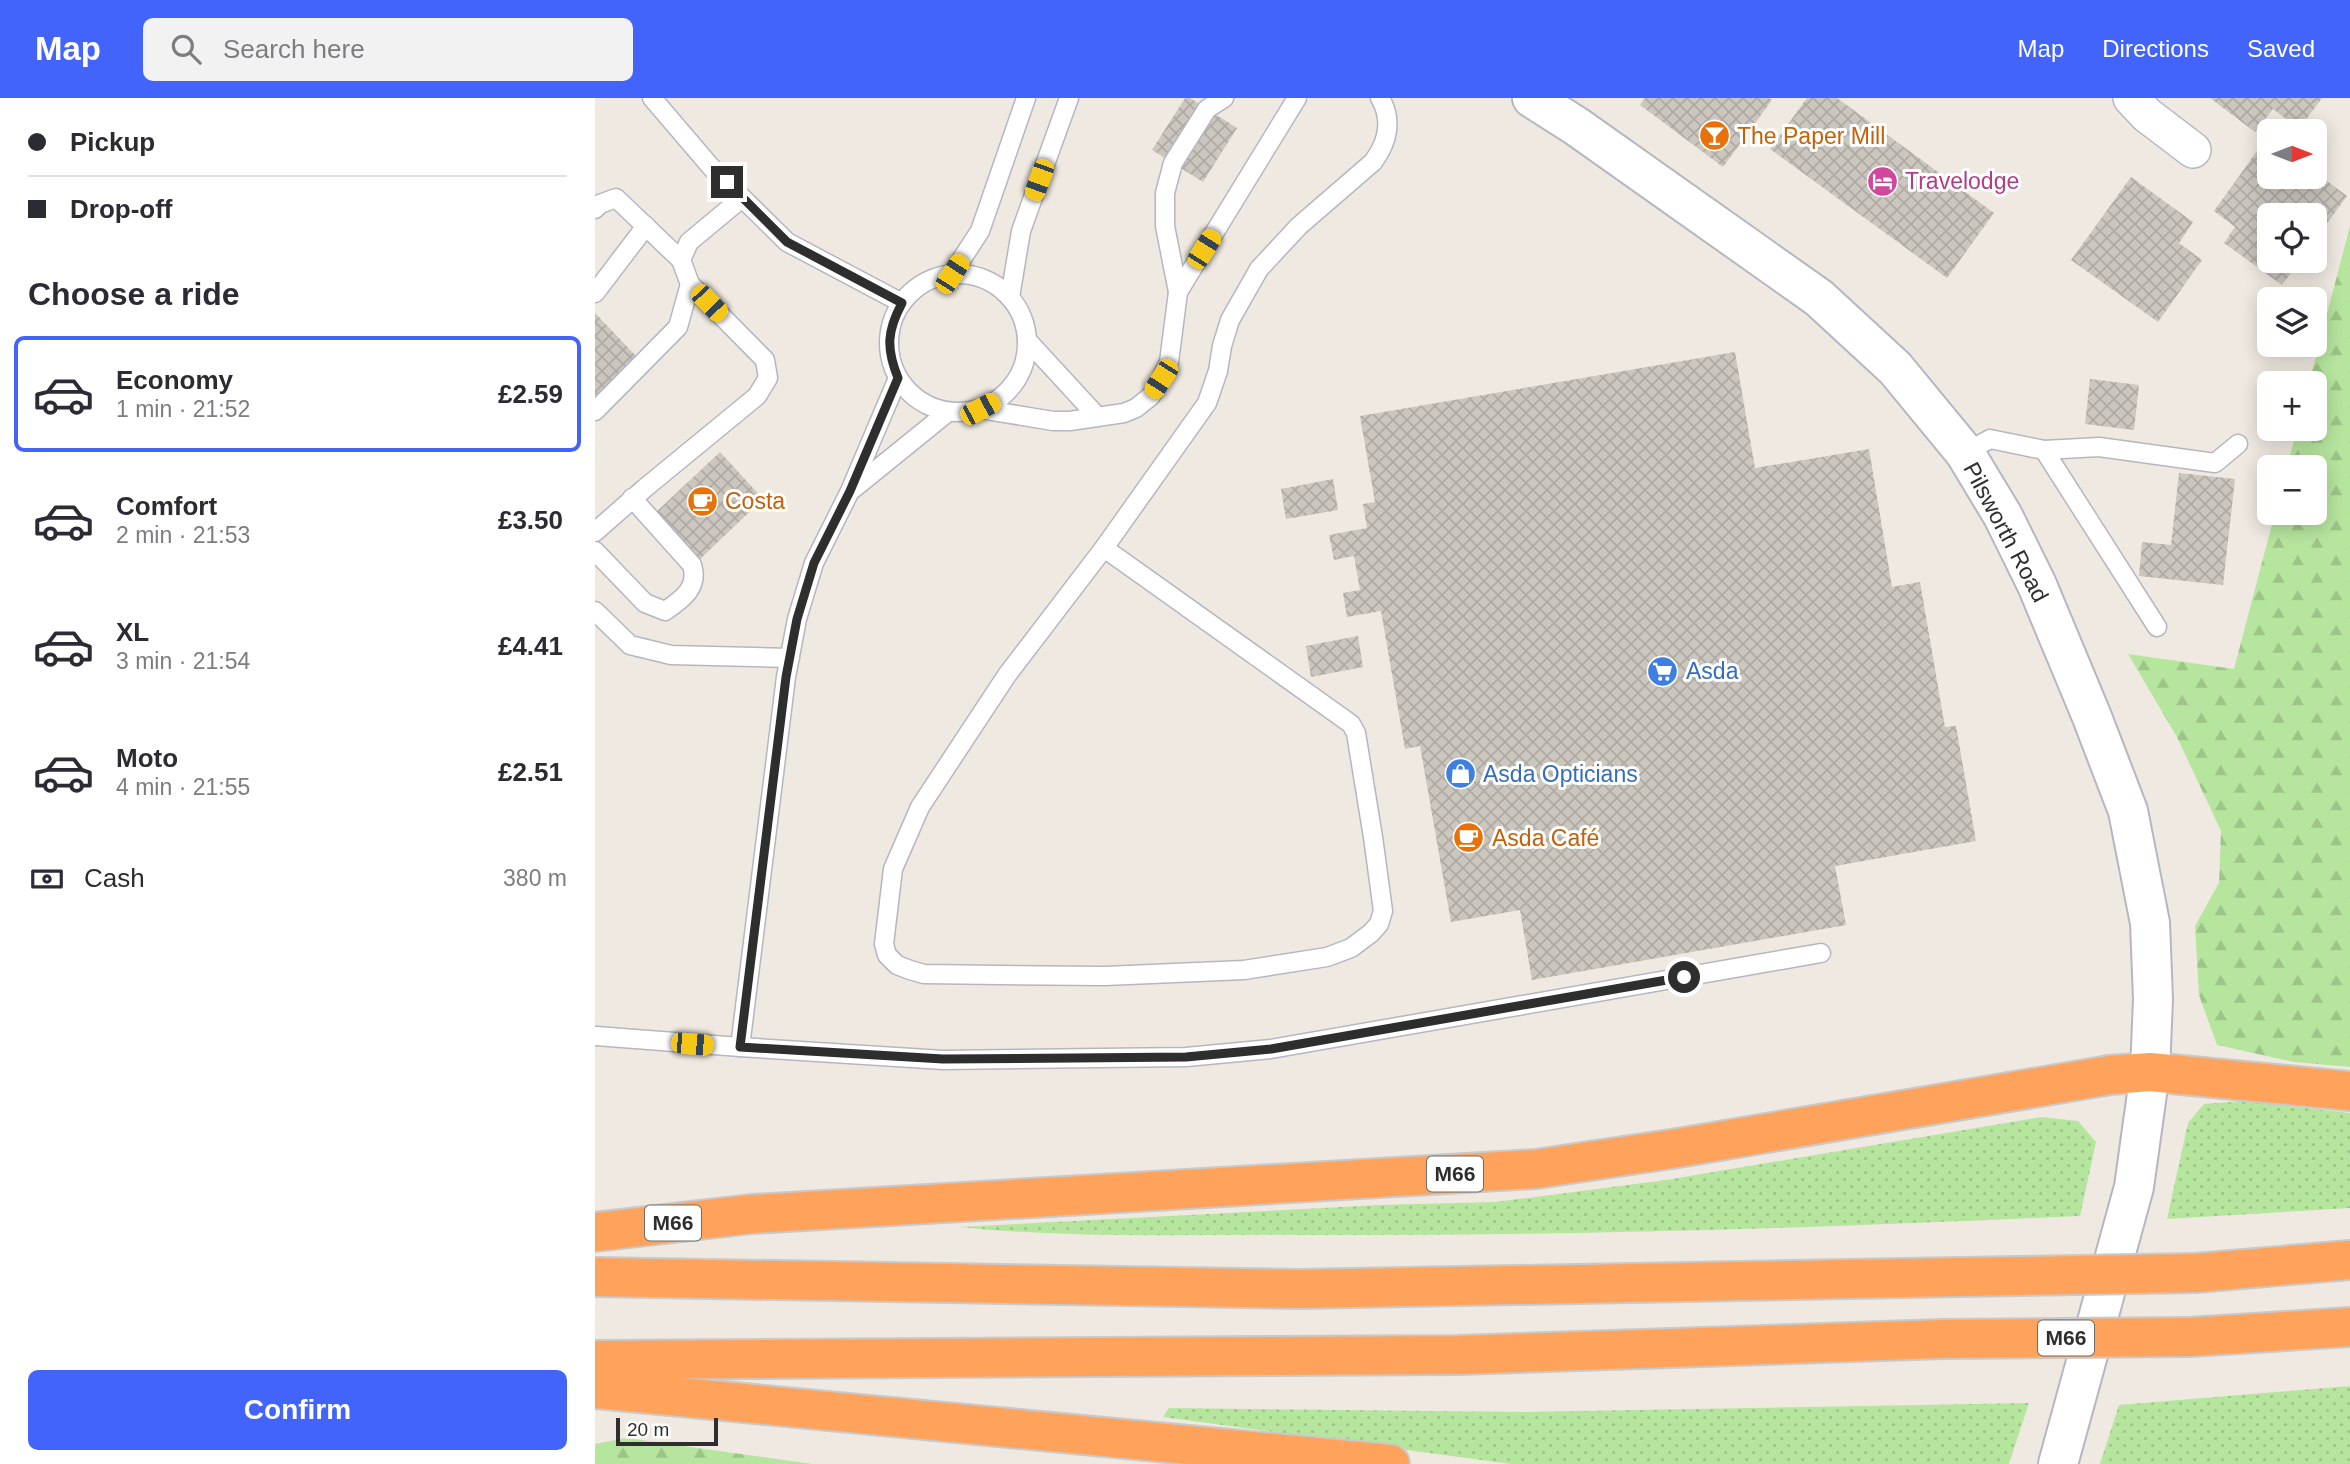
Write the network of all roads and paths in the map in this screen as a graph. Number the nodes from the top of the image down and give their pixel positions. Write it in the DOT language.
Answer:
graph roads {
  1 [pos="652,98"];
  2 [pos="1026,98"];
  3 [pos="1069,98"];
  4 [pos="1224,98"];
  5 [pos="1297,98"];
  6 [pos="1380,98"];
  7 [pos="1532,98"];
  8 [pos="2131,98"];
  9 [pos="2193,150"];
  10 [pos="742,198"];
  11 [pos="595,209"];
  12 [pos="646,226"];
  13 [pos="681,260"];
  14 [pos="952,274"];
  15 [pos="690,284"];
  16 [pos="1178,292"];
  17 [pos="595,293"];
  18 [pos="1010,297"];
  19 [pos="902,303"];
  20 [pos="1027,340"];
  21 [pos="898,378"];
  22 [pos="980,409"];
  23 [pos="595,411"];
  24 [pos="948,412"];
  25 [pos="1096,415"];
  26 [pos="2238,444"];
  27 [pos="2044,450"];
  28 [pos="1965,453"];
  29 [pos="850,491"];
  30 [pos="632,498"];
  31 [pos="595,532"];
  32 [pos="1104,548"];
  33 [pos="595,551"];
  34 [pos="595,611"];
  35 [pos="2157,627"];
  36 [pos="790,658"];
  37 [pos="1821,953"];
  38 [pos="596,1036"];
  39 [pos="740,1047"];
  40 [pos="2150,1072"];
  41 [pos="2350,1091"];
  42 [pos="595,1232"];
  43 [pos="2350,1260"];
  44 [pos="595,1277"];
  45 [pos="2350,1327"];
  46 [pos="595,1360"];
  47 [pos="595,1389"];
  48 [pos="1390,1464"];
  49 [pos="2058,1464"];
  1 -- 10 [label="lane"];
  2 -- 14 [label="lane"];
  3 -- 18 [label="lane"];
  4 -- 16 [label="lane"];
  5 -- 16 [label="lane"];
  6 -- 32 [label="lane"];
  7 -- 28 [label="street, Pilsworth Road"];
  8 -- 9 [label="street"];
  10 -- 13 [label="lane"];
  10 -- 19 [label="lane"];
  11 -- 12 [label="lane"];
  12 -- 13 [label="lane"];
  12 -- 17 [label="lane"];
  13 -- 15 [label="lane"];
  14 -- 18 [label="lane"];
  14 -- 19 [label="lane"];
  15 -- 23 [label="lane"];
  15 -- 30 [label="lane"];
  16 -- 25 [label="lane"];
  18 -- 20 [label="lane"];
  19 -- 21 [label="lane"];
  20 -- 22 [label="lane"];
  20 -- 25 [label="lane"];
  21 -- 24 [label="lane"];
  21 -- 29 [label="lane"];
  22 -- 24 [label="lane"];
  22 -- 25 [label="lane"];
  24 -- 29 [label="lane"];
  26 -- 27 [label="lane"];
  27 -- 28 [label="lane"];
  27 -- 35 [label="lane"];
  28 -- 40 [label="street, Pilsworth Road"];
  29 -- 36 [label="lane"];
  30 -- 31 [label="lane"];
  30 -- 33 [label="lane"];
  32 -- 32 [label="lane"];
  34 -- 36 [label="lane"];
  36 -- 39 [label="lane"];
  37 -- 39 [label="lane"];
  38 -- 39 [label="lane"];
  40 -- 41 [label="highway, M66"];
  40 -- 42 [label="highway, M66"];
  40 -- 49 [label="street, Pilsworth Road"];
  43 -- 44 [label="highway, bridge"];
  45 -- 46 [label="highway, M66, bridge"];
  47 -- 48 [label="highway"];
}
